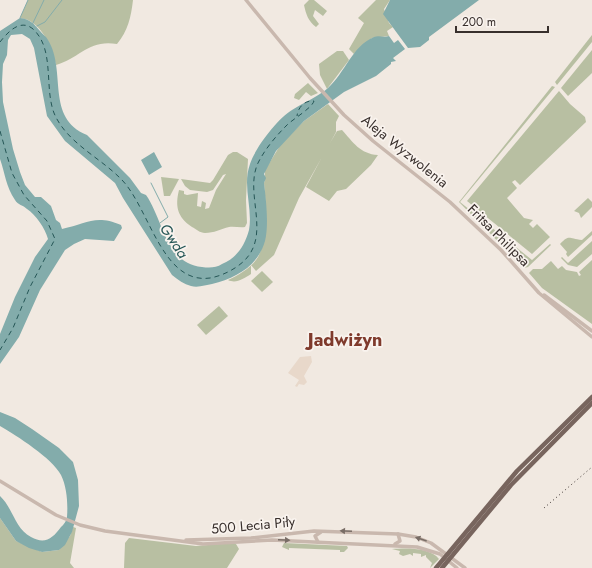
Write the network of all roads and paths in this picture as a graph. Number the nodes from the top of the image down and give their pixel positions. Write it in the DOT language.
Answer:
graph roads {
  1 [pos="246,0"];
  2 [pos="453,204"];
  3 [pos="528,281"];
  4 [pos="592,331"];
  5 [pos="592,337"];
  6 [pos="592,397"];
  7 [pos="592,403"];
  8 [pos="0,482"];
  9 [pos="328,531"];
  10 [pos="398,534"];
  11 [pos="179,541"];
  12 [pos="318,542"];
  13 [pos="388,545"];
  14 [pos="448,557"];
  15 [pos="436,568"];
  16 [pos="442,568"];
  17 [pos="457,568"];
  18 [pos="465,568"];
  1 -- 2 [label="street, Aleja Wyzwolenia"];
  2 -- 3 [label="street, Fritsa Philipsa"];
  3 -- 4 [label="street, Fritsa Philipsa"];
  3 -- 5 [label="street, Fritsa Philipsa"];
  6 -- 14 [label="main road"];
  7 -- 14 [label="main road"];
  8 -- 11 [label="street, 500 Lecia Piły"];
  10 -- 9 [label="street, 500 Lecia Piły, one-way"];
  9 -- 11 [label="street, 500 Lecia Piły"];
  9 -- 12 [label="street, 500 Lecia Piły"];
  10 -- 13 [label="street"];
  14 -- 10 [label="street, 500 Lecia Piły, one-way"];
  11 -- 12 [label="street, 500 Lecia Piły, one-way"];
  12 -- 13 [label="street, 500 Lecia Piły"];
  13 -- 14 [label="street, 500 Lecia Piły"];
  14 -- 15 [label="main road"];
  14 -- 16 [label="main road"];
  14 -- 17 [label="street"];
  14 -- 18 [label="street"];
}
